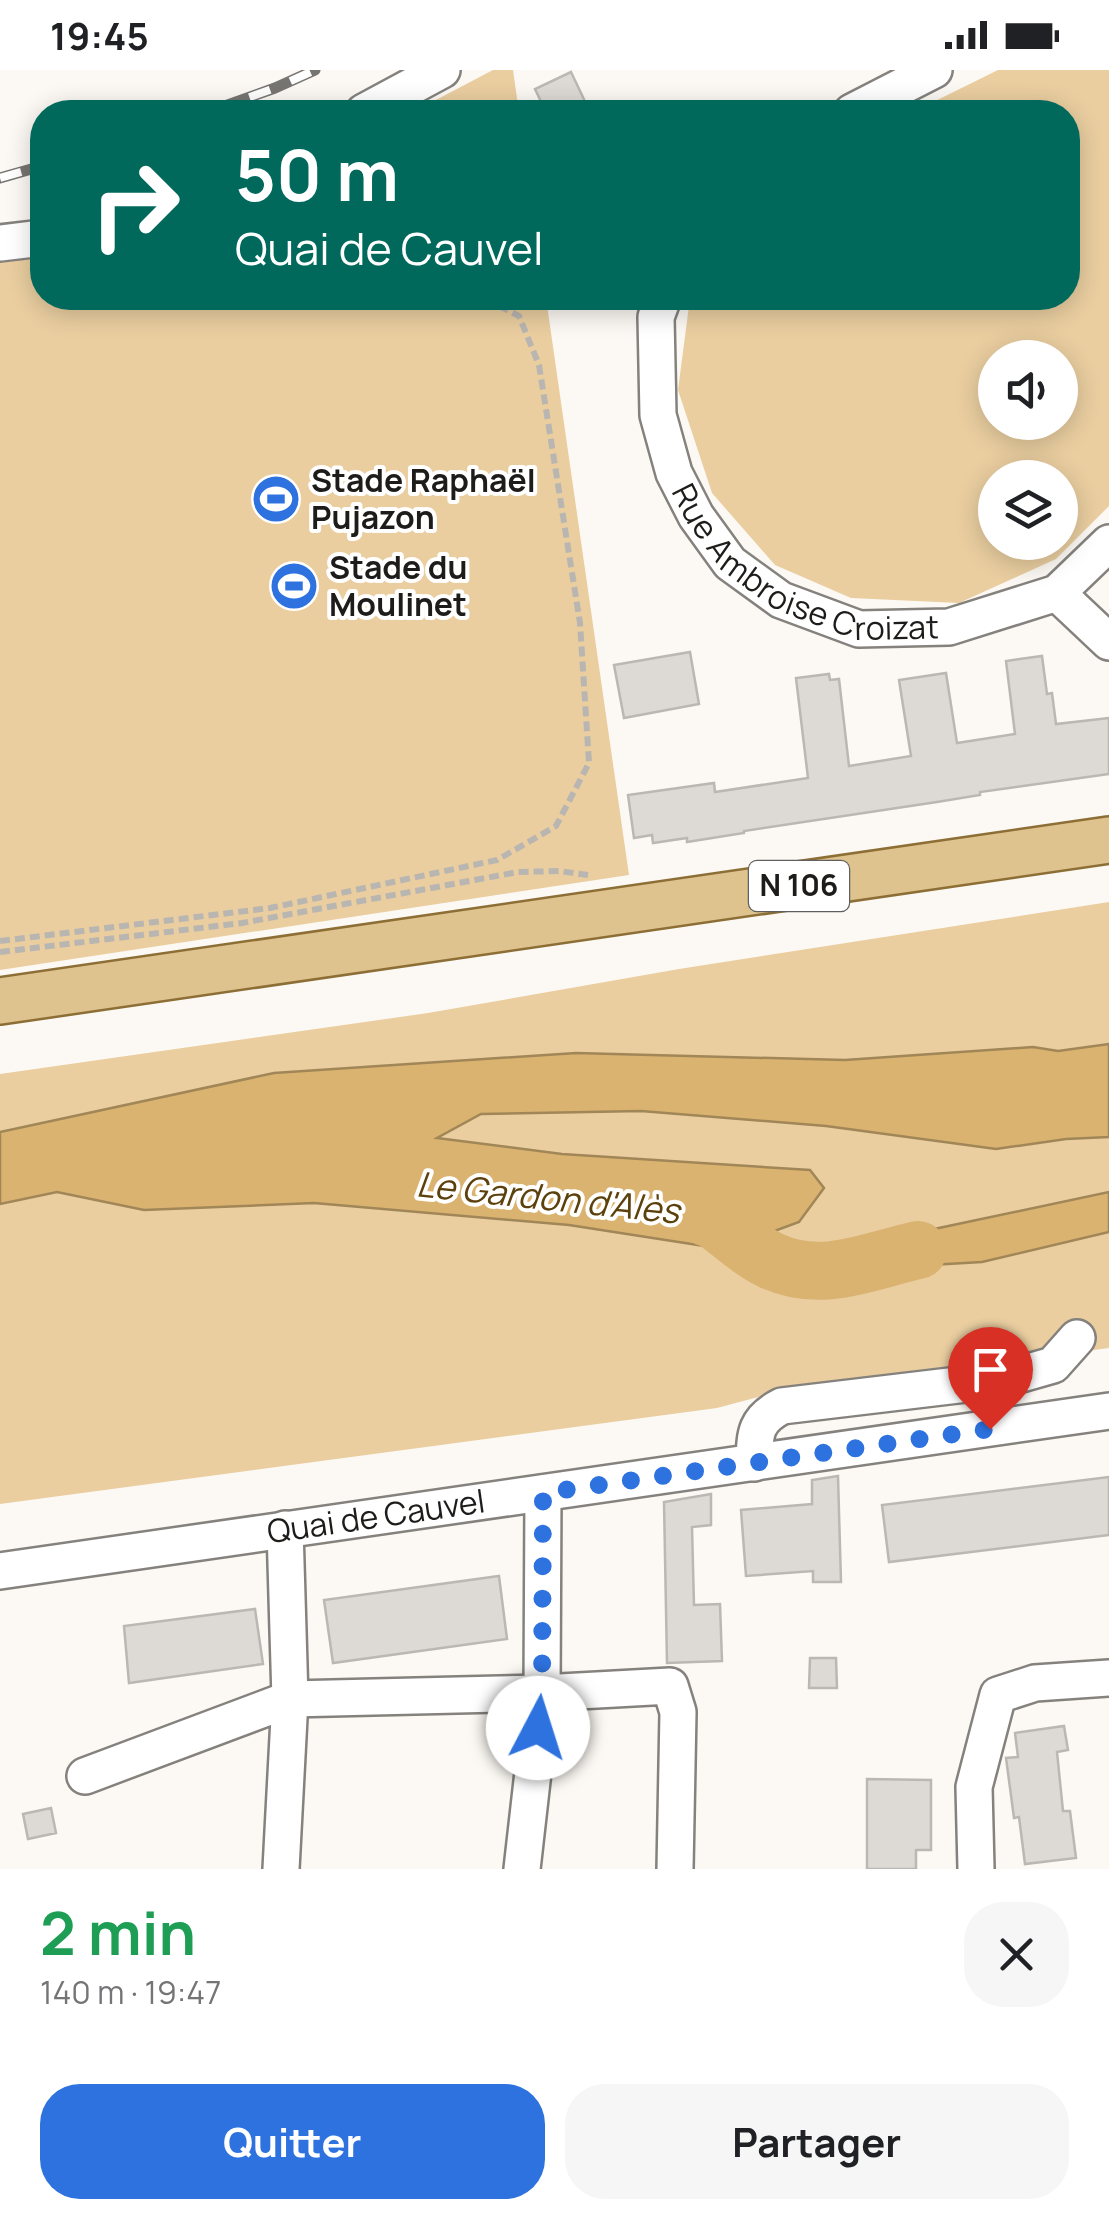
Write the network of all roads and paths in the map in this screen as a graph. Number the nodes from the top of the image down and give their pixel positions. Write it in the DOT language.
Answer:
graph roads {
  1 [pos="442,70"];
  2 [pos="934,70"];
  3 [pos="386,100"];
  4 [pos="875,100"];
  5 [pos="30,239"];
  6 [pos="0,243"];
  7 [pos="508,310"];
  8 [pos="659,310"];
  9 [pos="1109,543"];
  10 [pos="1056,594"];
  11 [pos="1109,642"];
  12 [pos="1109,840"];
  13 [pos="0,941"];
  14 [pos="0,1002"];
  15 [pos="1077,1338"];
  16 [pos="1109,1412"];
  17 [pos="754,1464"];
  18 [pos="543,1493"];
  19 [pos="285,1529"];
  20 [pos="0,1571"];
  21 [pos="1109,1678"];
  22 [pos="542,1693"];
  23 [pos="290,1699"];
  24 [pos="86,1776"];
  25 [pos="281,1869"];
  26 [pos="522,1869"];
  27 [pos="674,1869"];
  28 [pos="976,1869"];
  1 -- 3 [label="street"];
  2 -- 4 [label="street"];
  5 -- 6 [label="street"];
  7 -- 13 [label="path"];
  8 -- 10 [label="street, Rue Ambroise Croizat"];
  9 -- 10 [label="street, Rue Ambroise Croizat"];
  10 -- 11 [label="street"];
  12 -- 14 [label="main road, N 106"];
  15 -- 17 [label="street"];
  16 -- 17 [label="street, Quai de Cauvel"];
  17 -- 18 [label="street, Quai de Cauvel"];
  18 -- 19 [label="street, Quai de Cauvel"];
  18 -- 22 [label="street"];
  19 -- 20 [label="street, Quai de Cauvel"];
  19 -- 23 [label="street"];
  21 -- 28 [label="street"];
  22 -- 23 [label="street"];
  22 -- 26 [label="street"];
  22 -- 27 [label="street"];
  23 -- 24 [label="street"];
  23 -- 25 [label="street"];
}
